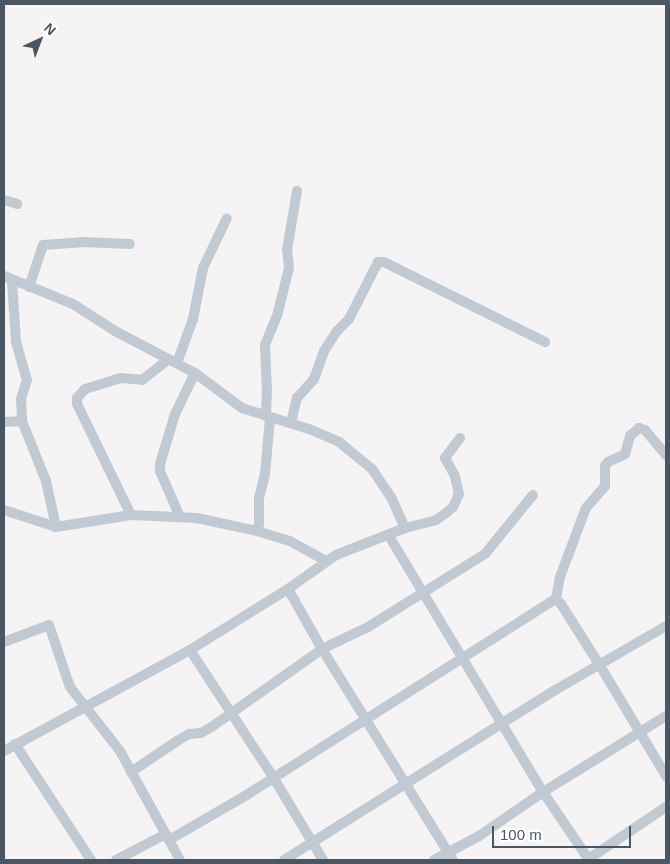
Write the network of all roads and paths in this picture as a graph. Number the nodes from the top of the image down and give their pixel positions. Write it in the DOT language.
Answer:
graph roads {
  1 [pos="297,191"];
  2 [pos="4,200"];
  3 [pos="17,204"];
  4 [pos="227,218"];
  5 [pos="130,244"];
  6 [pos="8,278"];
  7 [pos="29,287"];
  8 [pos="545,342"];
  9 [pos="173,361"];
  10 [pos="195,373"];
  11 [pos="268,417"];
  12 [pos="22,421"];
  13 [pos="4,422"];
  14 [pos="291,423"];
  15 [pos="460,438"];
  16 [pos="666,455"];
  17 [pos="533,495"];
  18 [pos="4,510"];
  19 [pos="131,515"];
  20 [pos="180,517"];
  21 [pos="56,527"];
  22 [pos="404,528"];
  23 [pos="257,531"];
  24 [pos="390,536"];
  25 [pos="326,561"];
  26 [pos="288,589"];
  27 [pos="422,593"];
  28 [pos="556,599"];
  29 [pos="666,626"];
  30 [pos="4,642"];
  31 [pos="322,649"];
  32 [pos="190,650"];
  33 [pos="462,659"];
  34 [pos="598,664"];
  35 [pos="84,706"];
  36 [pos="230,713"];
  37 [pos="666,716"];
  38 [pos="366,719"];
  39 [pos="503,724"];
  40 [pos="639,732"];
  41 [pos="15,744"];
  42 [pos="4,751"];
  43 [pos="131,772"];
  44 [pos="666,776"];
  45 [pos="273,777"];
  46 [pos="407,785"];
  47 [pos="544,792"];
  48 [pos="666,807"];
  49 [pos="167,837"];
  50 [pos="313,842"];
  51 [pos="450,856"];
  52 [pos="91,860"];
  53 [pos="116,860"];
  54 [pos="180,860"];
  55 [pos="284,860"];
  56 [pos="323,860"];
  57 [pos="434,860"];
  58 [pos="588,860"];
  1 -- 11 [label="street"];
  2 -- 3 [label="street"];
  4 -- 9 [label="street"];
  5 -- 7 [label="street"];
  6 -- 7 [label="street"];
  6 -- 12 [label="street"];
  7 -- 9 [label="street"];
  8 -- 14 [label="street"];
  9 -- 10 [label="street"];
  9 -- 19 [label="street"];
  10 -- 11 [label="street"];
  10 -- 20 [label="street"];
  11 -- 14 [label="street"];
  11 -- 23 [label="street"];
  12 -- 13 [label="street"];
  12 -- 21 [label="street"];
  14 -- 22 [label="street"];
  15 -- 22 [label="street"];
  16 -- 28 [label="street"];
  17 -- 27 [label="street"];
  18 -- 21 [label="street"];
  19 -- 20 [label="street"];
  19 -- 21 [label="street"];
  20 -- 23 [label="street"];
  22 -- 24 [label="street"];
  23 -- 25 [label="street"];
  24 -- 25 [label="street"];
  24 -- 27 [label="street"];
  25 -- 26 [label="street"];
  26 -- 31 [label="street"];
  26 -- 32 [label="street"];
  27 -- 31 [label="street"];
  27 -- 33 [label="street"];
  28 -- 33 [label="street"];
  28 -- 34 [label="street"];
  29 -- 34 [label="street"];
  30 -- 35 [label="street"];
  31 -- 36 [label="street"];
  31 -- 38 [label="street"];
  32 -- 35 [label="street"];
  32 -- 36 [label="street"];
  33 -- 38 [label="street"];
  33 -- 39 [label="street"];
  34 -- 39 [label="street"];
  34 -- 40 [label="street"];
  35 -- 41 [label="street"];
  35 -- 43 [label="street"];
  36 -- 43 [label="street"];
  36 -- 45 [label="street"];
  37 -- 40 [label="street"];
  38 -- 45 [label="street"];
  38 -- 46 [label="street"];
  39 -- 46 [label="street"];
  39 -- 47 [label="street"];
  40 -- 44 [label="street"];
  40 -- 47 [label="street"];
  41 -- 42 [label="street"];
  41 -- 52 [label="street"];
  43 -- 49 [label="street"];
  45 -- 49 [label="street"];
  45 -- 50 [label="street"];
  46 -- 50 [label="street"];
  46 -- 51 [label="street"];
  47 -- 51 [label="street"];
  47 -- 58 [label="street"];
  48 -- 58 [label="street"];
  49 -- 53 [label="street"];
  49 -- 54 [label="street"];
  50 -- 55 [label="street"];
  50 -- 56 [label="street"];
  51 -- 57 [label="street"];
}
